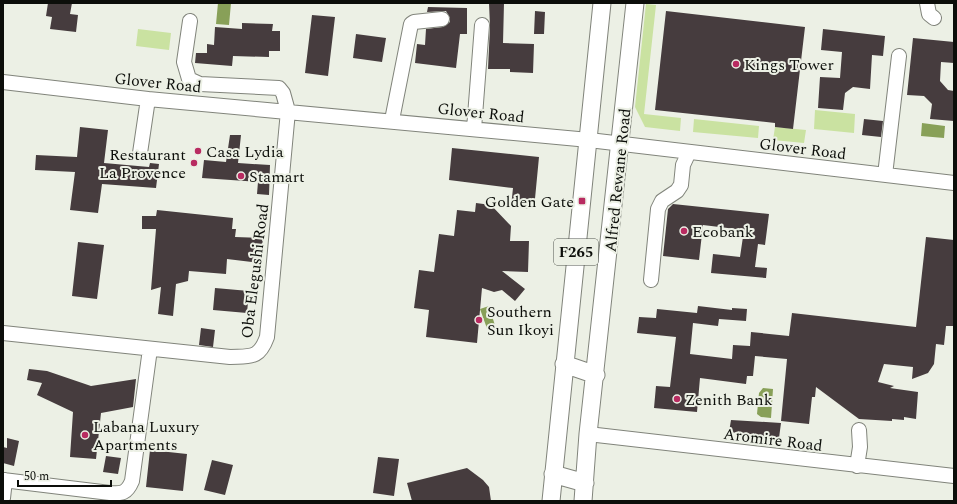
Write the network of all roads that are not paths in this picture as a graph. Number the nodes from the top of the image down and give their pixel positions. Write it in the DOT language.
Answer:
graph roads {
  1 [pos="602,3"];
  2 [pos="635,3"];
  3 [pos="927,3"];
  4 [pos="934,18"];
  5 [pos="442,19"];
  6 [pos="190,21"];
  7 [pos="482,25"];
  8 [pos="899,56"];
  9 [pos="3,82"];
  10 [pos="148,99"];
  11 [pos="288,111"];
  12 [pos="392,120"];
  13 [pos="474,129"];
  14 [pos="588,140"];
  15 [pos="621,144"];
  16 [pos="689,152"];
  17 [pos="140,153"];
  18 [pos="885,175"];
  19 [pos="954,183"];
  20 [pos="650,280"];
  21 [pos="3,333"];
  22 [pos="150,349"];
  23 [pos="564,364"];
  24 [pos="596,375"];
  25 [pos="859,430"];
  26 [pos="588,434"];
  27 [pos="857,466"];
  28 [pos="553,474"];
  29 [pos="954,476"];
  30 [pos="4,480"];
  31 [pos="584,483"];
  32 [pos="3,498"];
  33 [pos="551,501"];
  34 [pos="583,501"];
  1 -- 14 [label="main road, Alfred Rewane Road / F265"];
  2 -- 15 [label="main road, Alfred Rewane Road / F265"];
  3 -- 4 [label="street"];
  5 -- 12 [label="street"];
  6 -- 11 [label="street, Oba Elegushi Road"];
  7 -- 13 [label="street"];
  8 -- 18 [label="street"];
  9 -- 10 [label="street, Glover Road"];
  10 -- 11 [label="street, Glover Road"];
  10 -- 17 [label="street"];
  11 -- 12 [label="street, Glover Road"];
  11 -- 22 [label="street, Oba Elegushi Road"];
  12 -- 13 [label="street, Glover Road"];
  13 -- 14 [label="street, Glover Road"];
  14 -- 15 [label="street, Glover Road"];
  14 -- 23 [label="main road, Alfred Rewane Road / F265"];
  15 -- 16 [label="street, Glover Road"];
  15 -- 24 [label="main road, Alfred Rewane Road / F265"];
  16 -- 18 [label="street, Glover Road"];
  16 -- 20 [label="street"];
  18 -- 19 [label="street, Glover Road"];
  21 -- 22 [label="street, Oba Elegushi Road"];
  22 -- 30 [label="street"];
  23 -- 24 [label="main road"];
  23 -- 28 [label="main road, Alfred Rewane Road / F265"];
  24 -- 26 [label="main road, Alfred Rewane Road / F265"];
  25 -- 27 [label="street"];
  26 -- 27 [label="street, Aromire Road"];
  26 -- 31 [label="main road, Alfred Rewane Road / F265"];
  27 -- 29 [label="street, Aromire Road"];
  28 -- 31 [label="main road"];
  28 -- 33 [label="main road, Alfred Rewane Road / F265"];
  30 -- 32 [label="street"];
  31 -- 34 [label="main road, Alfred Rewane Road / F265"];
}
